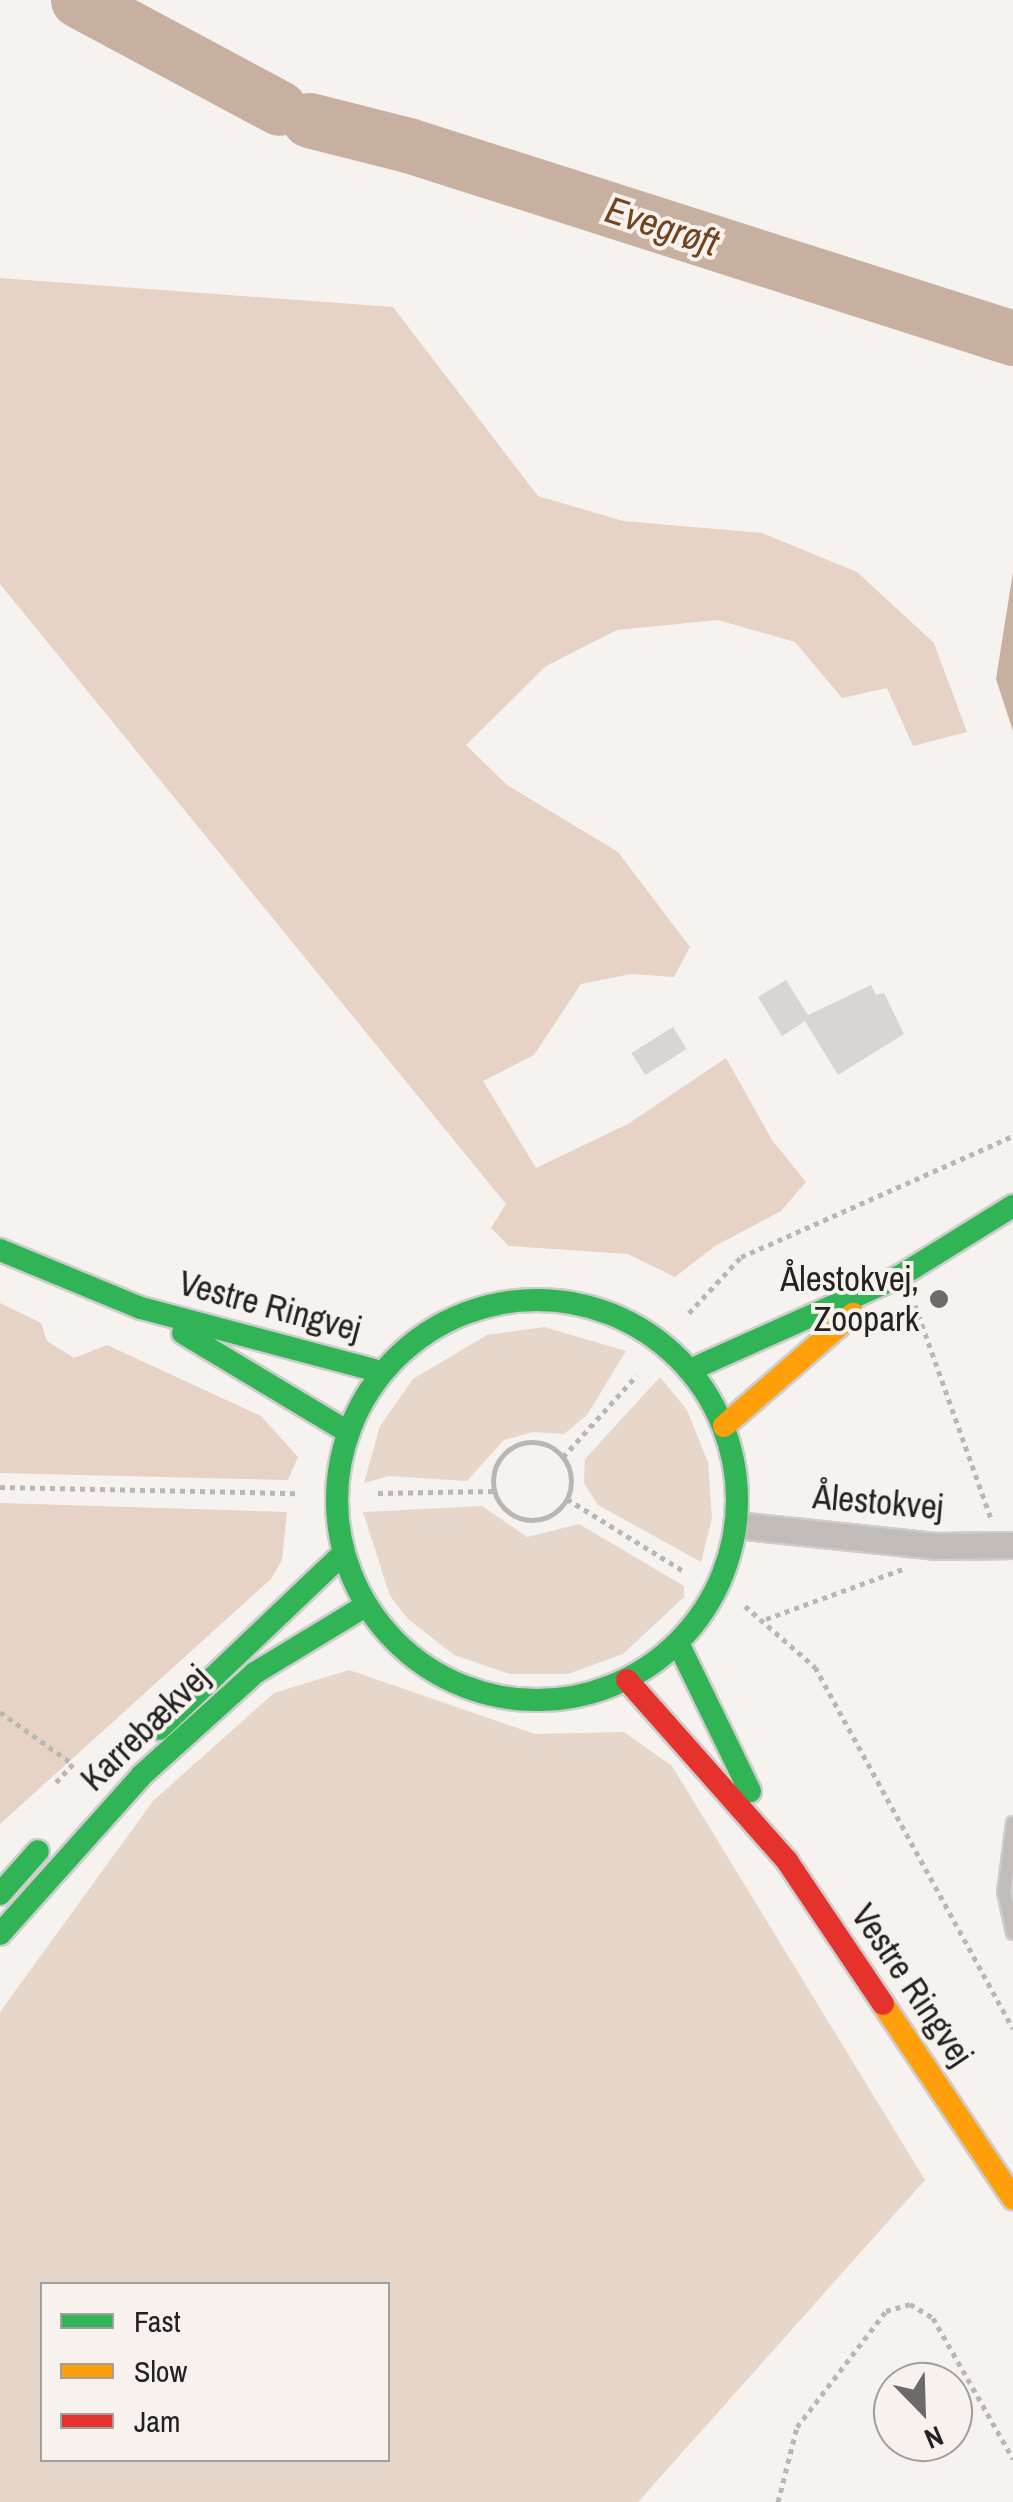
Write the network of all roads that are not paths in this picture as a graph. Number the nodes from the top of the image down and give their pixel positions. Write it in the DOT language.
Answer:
graph roads {
  1 [pos="1013,1206"];
  2 [pos="0,1250"];
  3 [pos="900,1276"];
  4 [pos="141,1308"];
  5 [pos="690,1370"];
  6 [pos="382,1372"];
  7 [pos="724,1426"];
  8 [pos="348,1432"];
  9 [pos="736,1525"];
  10 [pos="1006,1544"];
  11 [pos="342,1554"];
  12 [pos="366,1606"];
  13 [pos="678,1643"];
  14 [pos="627,1680"];
  15 [pos="1013,1823"];
  16 [pos="787,1861"];
  17 [pos="0,1894"];
  18 [pos="0,1934"];
  19 [pos="1013,1934"];
  20 [pos="1013,2198"];
  1 -- 3 [label="main road"];
  2 -- 4 [label="main road, Vestre Ringvej"];
  3 -- 5 [label="main road"];
  3 -- 7 [label="main road"];
  4 -- 6 [label="main road, Vestre Ringvej"];
  4 -- 8 [label="main road, Vestre Ringvej"];
  5 -- 6 [label="main road"];
  5 -- 7 [label="main road"];
  6 -- 8 [label="main road"];
  7 -- 9 [label="main road"];
  8 -- 11 [label="main road"];
  9 -- 10 [label="street, Ålestokvej"];
  9 -- 13 [label="main road"];
  11 -- 12 [label="main road"];
  11 -- 17 [label="main road, Karrebækvej"];
  12 -- 14 [label="main road"];
  12 -- 18 [label="main road, Karrebækvej"];
  13 -- 14 [label="main road"];
  13 -- 16 [label="main road, Vestre Ringvej"];
  14 -- 16 [label="main road, Vestre Ringvej"];
  15 -- 19 [label="lane"];
  16 -- 20 [label="main road, Vestre Ringvej"];
}
